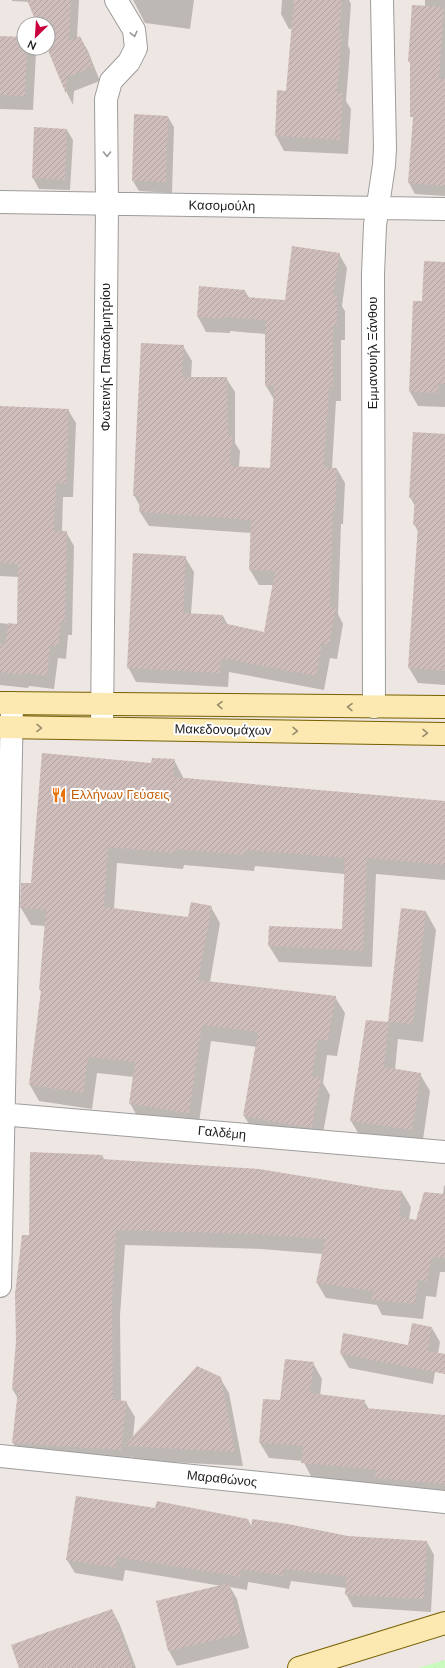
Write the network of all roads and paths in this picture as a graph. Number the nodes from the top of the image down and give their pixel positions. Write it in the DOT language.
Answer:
graph roads {
  1 [pos="116,0"];
  2 [pos="382,0"];
  3 [pos="0,202"];
  4 [pos="107,205"];
  5 [pos="378,209"];
  6 [pos="445,209"];
  7 [pos="6,703"];
  8 [pos="103,704"];
  9 [pos="374,707"];
  10 [pos="445,708"];
  11 [pos="6,727"];
  12 [pos="102,728"];
  13 [pos="445,734"];
  14 [pos="2,1114"];
  15 [pos="445,1152"];
  16 [pos="0,1286"];
  17 [pos="0,1456"];
  18 [pos="445,1502"];
  19 [pos="445,1623"];
  20 [pos="299,1668"];
  1 -- 4 [label="street, Φωτεινής Παπαδημητρίου, one-way"];
  2 -- 5 [label="street, Εμμανουήλ Ξάνθου"];
  3 -- 4 [label="street, Κασομούλη"];
  4 -- 5 [label="street, Κασομούλη"];
  4 -- 8 [label="street, Φωτεινής Παπαδημητρίου"];
  5 -- 6 [label="street, Κασομούλη"];
  5 -- 9 [label="street, Εμμανουήλ Ξάνθου"];
  7 -- 8 [label="street, Μακεδονομάχων"];
  7 -- 11 [label="street"];
  9 -- 8 [label="street, Μακεδονομάχων, one-way"];
  8 -- 12 [label="street, Φωτεινής Παπαδημητρίου"];
  9 -- 10 [label="street, Μακεδονομάχων"];
  11 -- 12 [label="street, Μακεδονομάχων, one-way"];
  11 -- 14 [label="street"];
  12 -- 13 [label="street, Μακεδονομάχων, one-way"];
  14 -- 15 [label="street, Γαλδέμη"];
  14 -- 16 [label="street"];
  17 -- 18 [label="street, Μαραθώνος"];
  19 -- 20 [label="street"];
}
